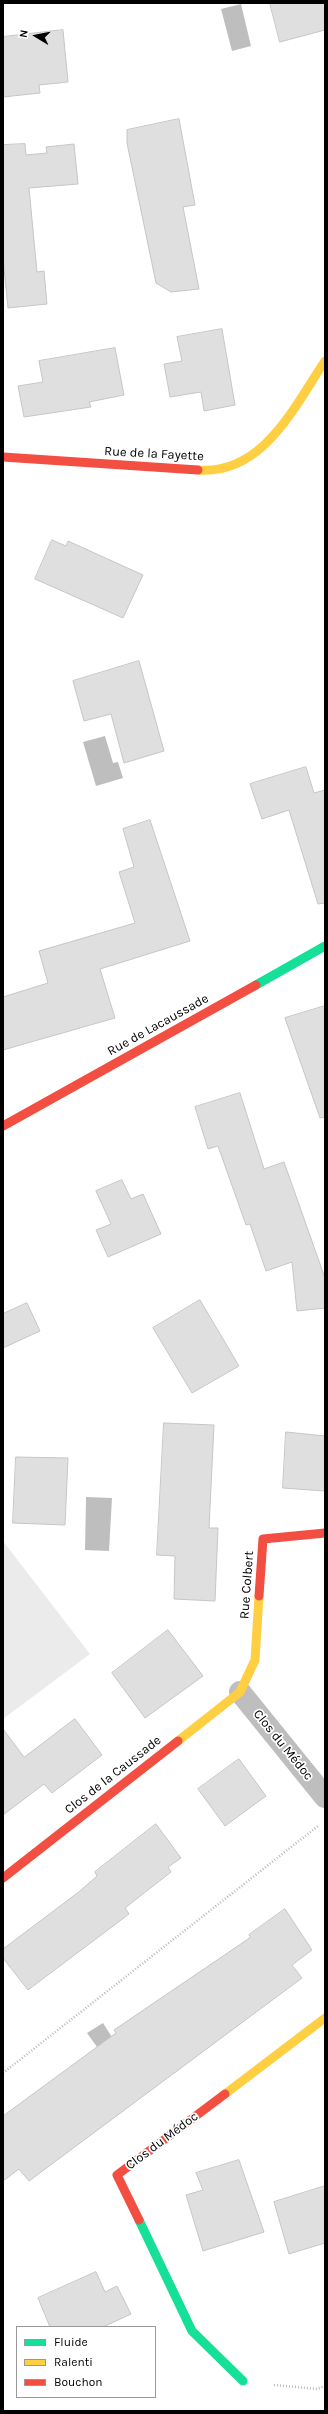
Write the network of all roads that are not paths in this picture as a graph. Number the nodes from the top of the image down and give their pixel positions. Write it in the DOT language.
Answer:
graph roads {
  1 [pos="325,361"];
  2 [pos="3,458"];
  3 [pos="325,946"];
  4 [pos="3,1126"];
  5 [pos="325,1533"];
  6 [pos="240,1692"];
  7 [pos="325,1797"];
  8 [pos="3,1878"];
  9 [pos="325,2018"];
  10 [pos="243,2382"];
  1 -- 2 [label="street, Rue de la Fayette"];
  3 -- 4 [label="street, Rue de Lacaussade"];
  5 -- 6 [label="street, Rue Colbert"];
  6 -- 7 [label="street, Clos du Médoc"];
  6 -- 8 [label="street, Clos de la Caussade"];
  9 -- 10 [label="street, Clos du Médoc"];
}
